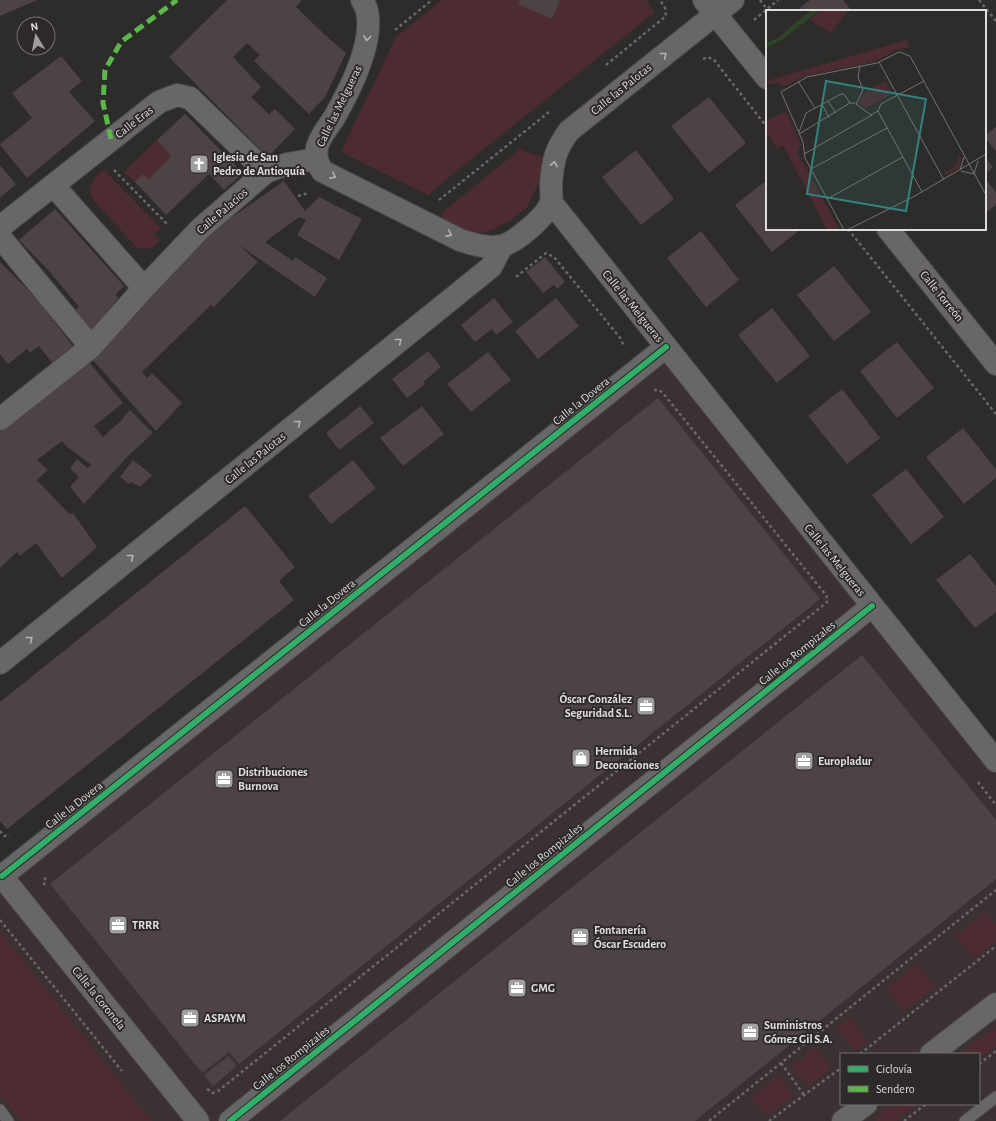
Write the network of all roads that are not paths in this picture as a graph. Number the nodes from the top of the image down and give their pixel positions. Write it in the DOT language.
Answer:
graph roads {
  1 [pos="362,0"];
  2 [pos="733,0"];
  3 [pos="710,7"];
  4 [pos="766,77"];
  5 [pos="316,159"];
  6 [pos="266,172"];
  7 [pos="53,185"];
  8 [pos="551,202"];
  9 [pos="0,227"];
  10 [pos="889,230"];
  11 [pos="0,237"];
  12 [pos="502,246"];
  13 [pos="144,288"];
  14 [pos="91,347"];
  15 [pos="666,347"];
  16 [pos="996,364"];
  17 [pos="0,419"];
  18 [pos="872,606"];
  19 [pos="0,663"];
  20 [pos="996,761"];
  21 [pos="1,875"];
  22 [pos="996,1004"];
  23 [pos="932,1053"];
  24 [pos="996,1097"];
  25 [pos="865,1105"];
  26 [pos="0,1110"];
  27 [pos="8,1121"];
  28 [pos="198,1121"];
  29 [pos="230,1121"];
  30 [pos="844,1121"];
  31 [pos="965,1121"];
  1 -- 5 [label="street, Calle las Melgueras, one-way"];
  2 -- 3 [label="street, Calle las Palotas"];
  3 -- 4 [label="street"];
  8 -- 3 [label="street, Calle las Palotas, one-way"];
  5 -- 6 [label="street, Calle Palacios"];
  5 -- 12 [label="street, Calle las Melgueras, one-way"];
  6 -- 7 [label="street, Calle Eras"];
  6 -- 13 [label="street, Calle Palacios"];
  7 -- 9 [label="street, Calle Eras"];
  7 -- 13 [label="street"];
  8 -- 12 [label="street, Calle las Melgueras"];
  8 -- 15 [label="street, Calle las Melgueras"];
  10 -- 16 [label="street, Calle Torreón"];
  11 -- 14 [label="street"];
  19 -- 12 [label="street, Calle las Palotas, one-way"];
  13 -- 14 [label="street, Calle Palacios"];
  14 -- 17 [label="street, Calle Palacios"];
  15 -- 18 [label="street, Calle las Melgueras"];
  15 -- 21 [label="street, Calle la Dovera"];
  18 -- 20 [label="street, Calle las Melgueras"];
  18 -- 29 [label="street, Calle los Rompizales"];
  21 -- 28 [label="street, Calle la Coronela"];
  22 -- 23 [label="street"];
  24 -- 31 [label="lane"];
  25 -- 30 [label="street"];
  26 -- 27 [label="lane"];
}
